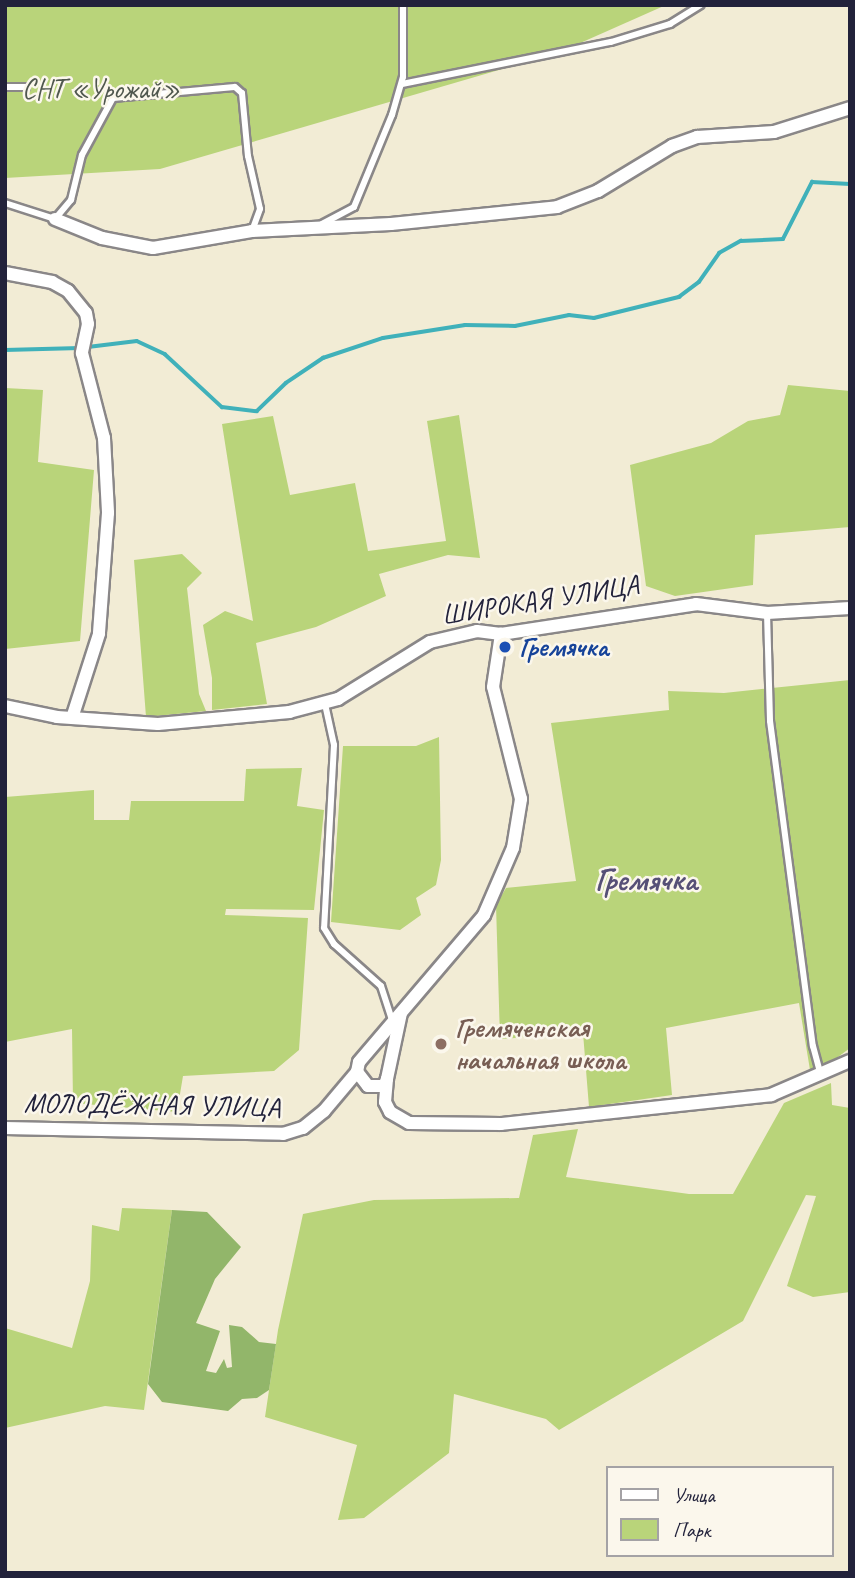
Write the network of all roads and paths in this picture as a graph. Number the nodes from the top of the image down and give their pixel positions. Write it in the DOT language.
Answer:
graph roads {
  1 [pos="403,5"];
  2 [pos="701,5"];
  3 [pos="402,84"];
  4 [pos="5,87"];
  5 [pos="26,87"];
  6 [pos="850,108"];
  7 [pos="5,203"];
  8 [pos="54,219"];
  9 [pos="307,229"];
  10 [pos="252,230"];
  11 [pos="5,273"];
  12 [pos="850,608"];
  13 [pos="767,613"];
  14 [pos="501,634"];
  15 [pos="325,704"];
  16 [pos="5,706"];
  17 [pos="72,718"];
  18 [pos="397,1017"];
  19 [pos="850,1061"];
  20 [pos="357,1072"];
  21 [pos="821,1077"];
  22 [pos="387,1079"];
  23 [pos="5,1128"];
  1 -- 3 [label="lane"];
  2 -- 3 [label="lane"];
  3 -- 9 [label="lane"];
  4 -- 5 [label="lane"];
  6 -- 9 [label="street"];
  7 -- 8 [label="lane"];
  8 -- 10 [label="street"];
  8 -- 10 [label="lane"];
  9 -- 10 [label="street"];
  11 -- 17 [label="street"];
  12 -- 13 [label="street, ШИРОКАЯ УЛИЦА"];
  13 -- 14 [label="street, ШИРОКАЯ УЛИЦА"];
  13 -- 21 [label="lane"];
  14 -- 15 [label="street, ШИРОКАЯ УЛИЦА"];
  14 -- 18 [label="street, МОЛОДЁЖНАЯ УЛИЦА"];
  15 -- 17 [label="street, ШИРОКАЯ УЛИЦА"];
  15 -- 18 [label="lane"];
  16 -- 17 [label="street, ШИРОКАЯ УЛИЦА"];
  18 -- 20 [label="street, МОЛОДЁЖНАЯ УЛИЦА"];
  18 -- 22 [label="street"];
  19 -- 21 [label="street"];
  20 -- 22 [label="street"];
  20 -- 23 [label="street, МОЛОДЁЖНАЯ УЛИЦА"];
  21 -- 22 [label="street"];
}
